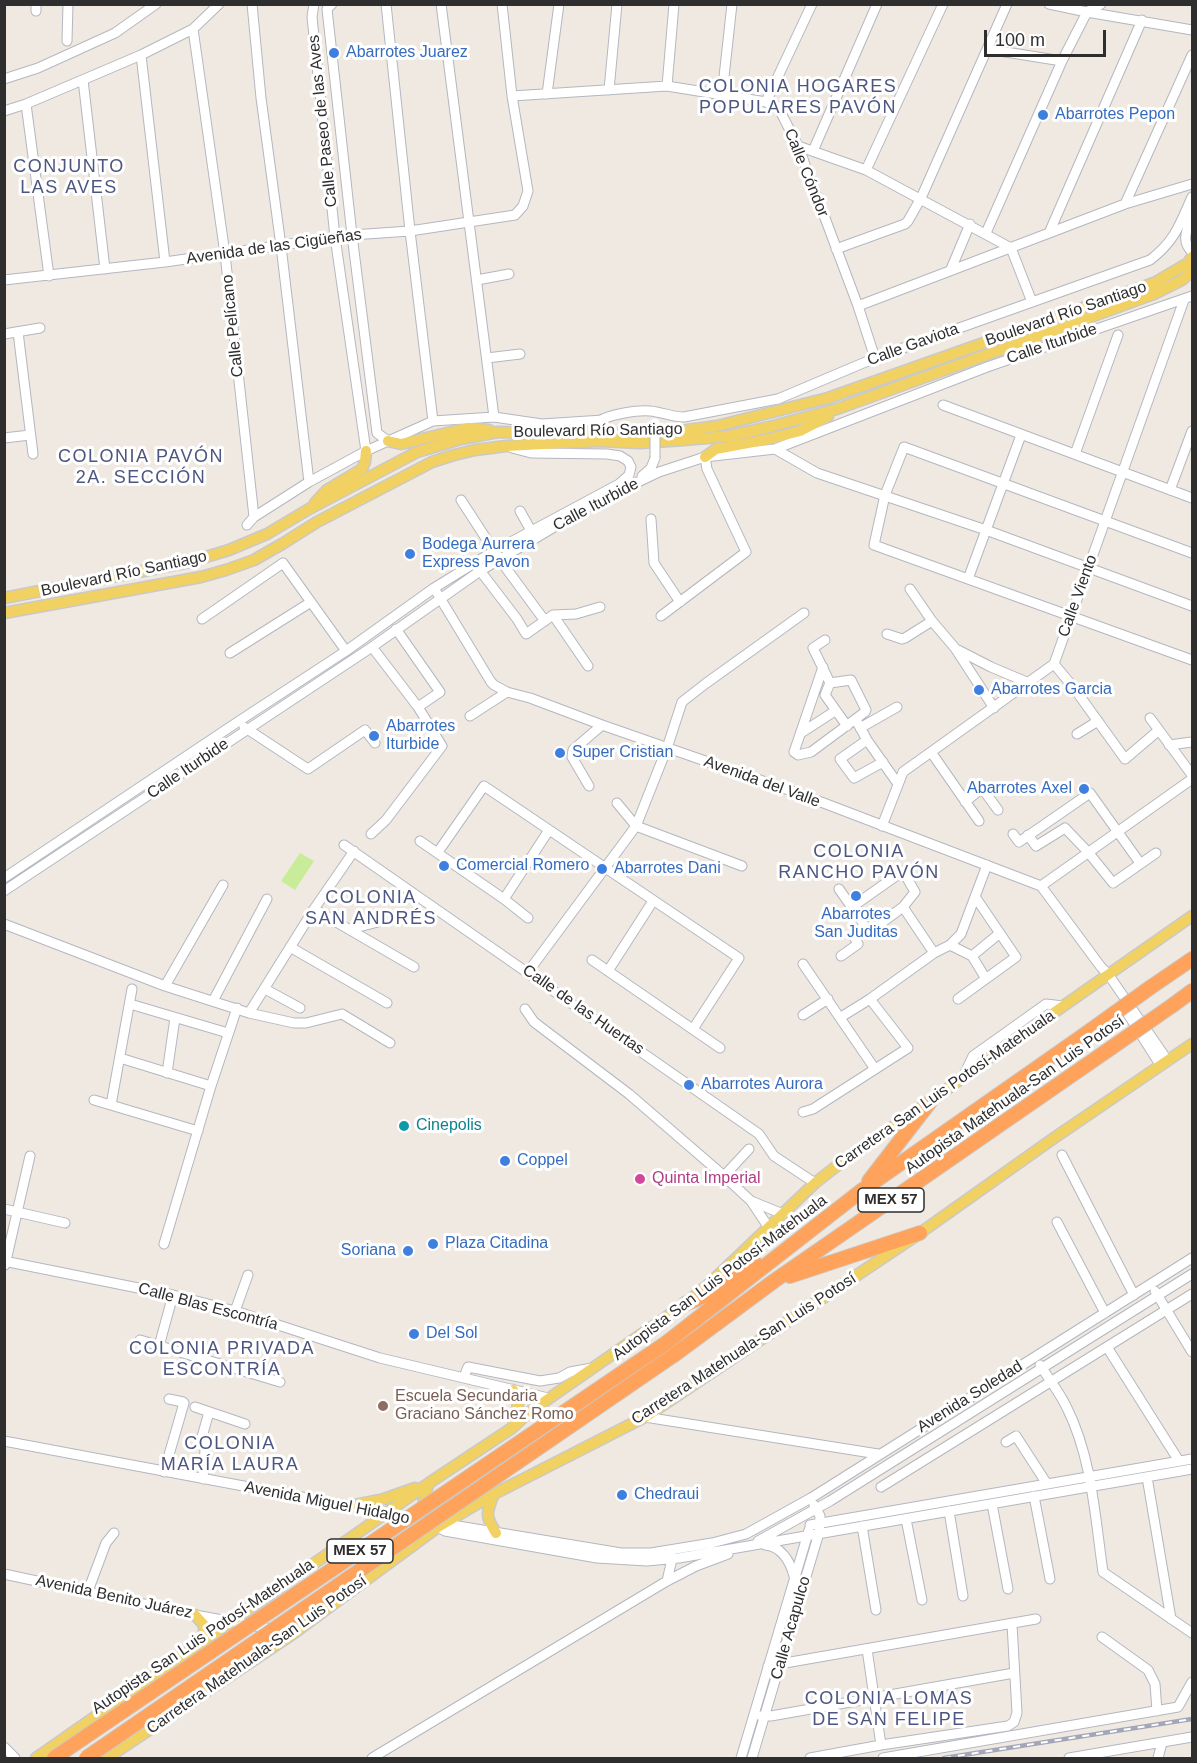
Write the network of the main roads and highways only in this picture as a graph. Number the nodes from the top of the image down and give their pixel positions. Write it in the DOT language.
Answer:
graph roads {
  1 [pos="1191,253"];
  2 [pos="1192,271"];
  3 [pos="837,409"];
  4 [pos="498,432"];
  5 [pos="388,441"];
  6 [pos="366,451"];
  7 [pos="705,457"];
  8 [pos="309,509"];
  9 [pos="317,522"];
  10 [pos="4,598"];
  11 [pos="4,612"];
  12 [pos="1192,916"];
  13 [pos="1192,959"];
  14 [pos="1192,991"];
  15 [pos="1192,1044"];
  16 [pos="930,1102"];
  17 [pos="861,1191"];
  18 [pos="825,1218"];
  19 [pos="920,1233"];
  20 [pos="774,1281"];
  21 [pos="685,1304"];
  22 [pos="670,1349"];
  23 [pos="513,1390"];
  24 [pos="512,1428"];
  25 [pos="493,1441"];
  26 [pos="429,1483"];
  27 [pos="494,1494"];
  28 [pos="477,1504"];
  29 [pos="349,1506"];
  30 [pos="421,1522"];
  31 [pos="438,1527"];
  32 [pos="362,1530"];
  33 [pos="496,1533"];
  34 [pos="422,1538"];
  35 [pos="394,1559"];
  36 [pos="274,1592"];
  37 [pos="195,1615"];
  38 [pos="310,1621"];
  39 [pos="204,1641"];
  40 [pos="195,1647"];
  41 [pos="225,1679"];
  42 [pos="36,1758"];
  43 [pos="54,1758"];
  44 [pos="86,1758"];
  45 [pos="107,1758"];
  1 -- 4 [label="main road, Boulevard Río Santiago"];
  2 -- 3 [label="main road, Boulevard Río Santiago"];
  3 -- 7 [label="main road"];
  3 -- 9 [label="main road, Boulevard Río Santiago"];
  4 -- 5 [label="main road"];
  4 -- 8 [label="main road, Boulevard Río Santiago"];
  6 -- 8 [label="main road"];
  8 -- 9 [label="main road"];
  8 -- 10 [label="main road, Boulevard Río Santiago"];
  9 -- 11 [label="main road, Boulevard Río Santiago"];
  12 -- 16 [label="main road, Carretera San Luis Potosí-Matehuala"];
  13 -- 17 [label="highway, Autopista San Luis Potosí-Matehuala / MEX 57, bridge"];
  14 -- 20 [label="highway, Autopista Matehuala-San Luis Potosí / MEX 57, bridge"];
  15 -- 19 [label="main road, Carretera Matehuala-San Luis Potosí"];
  16 -- 17 [label="highway"];
  16 -- 21 [label="main road, Carretera San Luis Potosí-Matehuala"];
  17 -- 18 [label="highway, Autopista San Luis Potosí-Matehuala / MEX 57"];
  18 -- 21 [label="highway"];
  18 -- 22 [label="highway, Autopista San Luis Potosí-Matehuala / MEX 57"];
  19 -- 20 [label="highway"];
  19 -- 27 [label="main road, Carretera Matehuala-San Luis Potosí"];
  20 -- 22 [label="highway, Autopista Matehuala-San Luis Potosí / MEX 57"];
  21 -- 24 [label="main road, Carretera San Luis Potosí-Matehuala"];
  22 -- 43 [label="highway, Autopista San Luis Potosí-Matehuala / MEX 57, bridge"];
  22 -- 44 [label="highway, Autopista Matehuala-San Luis Potosí / MEX 57, bridge"];
  23 -- 24 [label="main road"];
  24 -- 25 [label="main road, Carretera San Luis Potosí-Matehuala"];
  25 -- 26 [label="main road, Carretera San Luis Potosí-Matehuala"];
  25 -- 28 [label="main road"];
  26 -- 29 [label="main road"];
  26 -- 31 [label="main road"];
  26 -- 32 [label="main road, Carretera San Luis Potosí-Matehuala"];
  27 -- 28 [label="main road, Carretera Matehuala-San Luis Potosí"];
  27 -- 33 [label="main road"];
  28 -- 31 [label="main road, Carretera Matehuala-San Luis Potosí"];
  30 -- 34 [label="main road"];
  31 -- 34 [label="main road, Carretera Matehuala-San Luis Potosí"];
  32 -- 35 [label="main road"];
  32 -- 36 [label="main road, Carretera San Luis Potosí-Matehuala"];
  34 -- 35 [label="main road, Carretera Matehuala-San Luis Potosí"];
  35 -- 38 [label="main road, Carretera Matehuala-San Luis Potosí"];
  36 -- 38 [label="main road"];
  36 -- 39 [label="main road, Carretera San Luis Potosí-Matehuala"];
  37 -- 39 [label="main road"];
  38 -- 41 [label="main road, Carretera Matehuala-San Luis Potosí"];
  39 -- 40 [label="main road, Carretera San Luis Potosí-Matehuala"];
  40 -- 41 [label="main road"];
  40 -- 42 [label="main road, Carretera San Luis Potosí-Matehuala"];
  41 -- 45 [label="main road, Carretera Matehuala-San Luis Potosí"];
}
